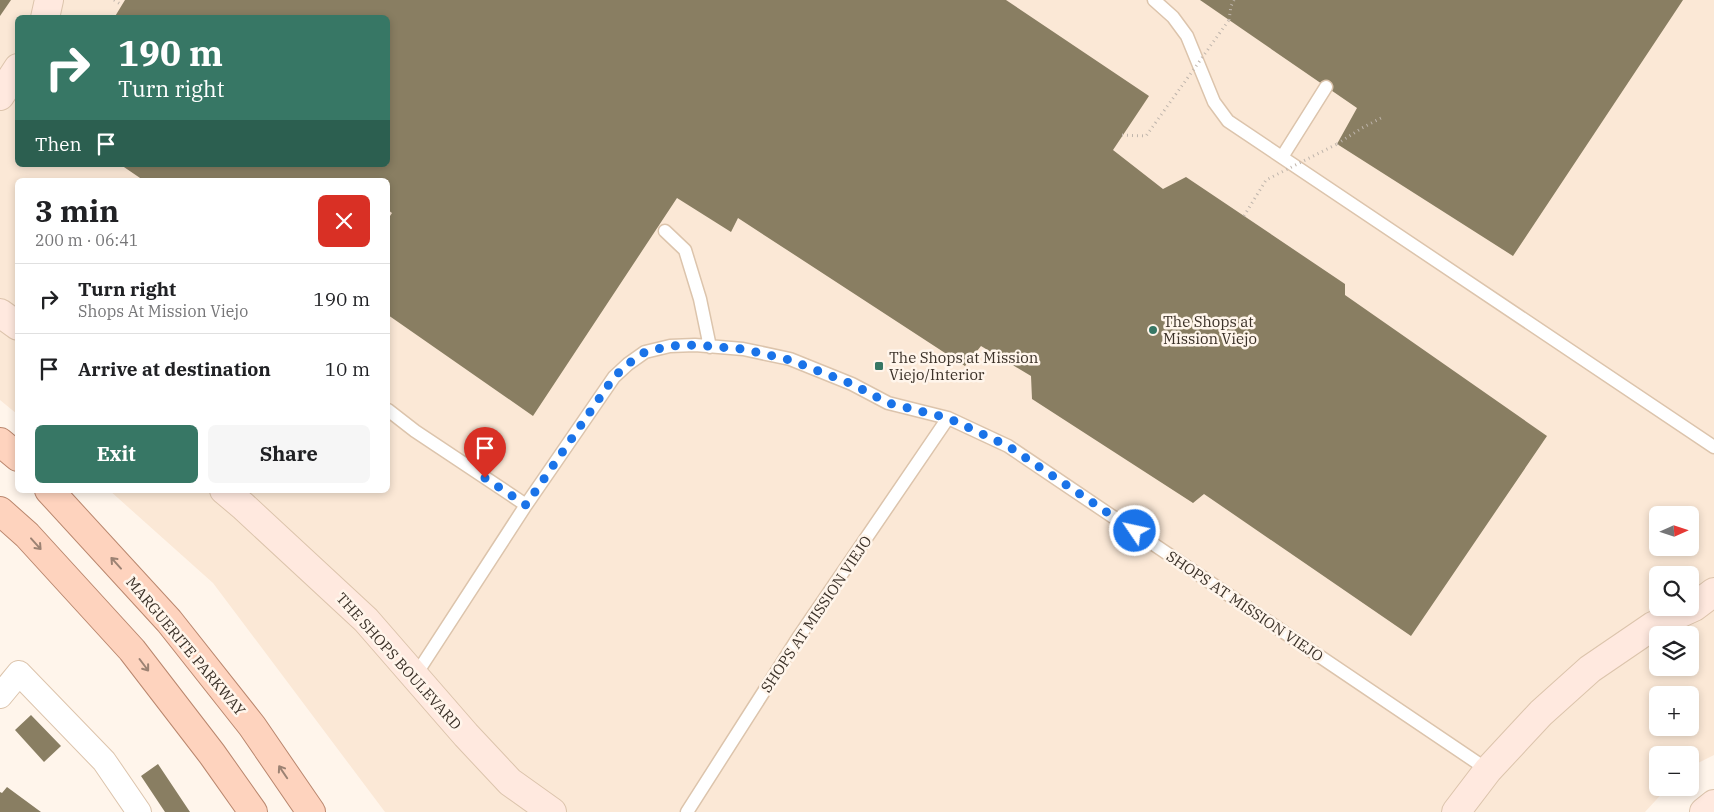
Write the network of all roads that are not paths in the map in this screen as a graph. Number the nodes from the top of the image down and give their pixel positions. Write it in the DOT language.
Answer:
graph roads {
  1 [pos="49,0"];
  2 [pos="1154,0"];
  3 [pos="46,15"];
  4 [pos="15,73"];
  5 [pos="1326,87"];
  6 [pos="0,96"];
  7 [pos="1282,157"];
  8 [pos="665,231"];
  9 [pos="0,313"];
  10 [pos="15,324"];
  11 [pos="710,347"];
  12 [pos="390,412"];
  13 [pos="948,418"];
  14 [pos="0,442"];
  15 [pos="1714,447"];
  16 [pos="15,454"];
  17 [pos="52,493"];
  18 [pos="228,493"];
  19 [pos="526,505"];
  20 [pos="0,511"];
  21 [pos="1714,592"];
  22 [pos="415,676"];
  23 [pos="0,696"];
  24 [pos="1488,770"];
  25 [pos="1714,804"];
  26 [pos="139,812"];
  27 [pos="253,812"];
  28 [pos="311,812"];
  29 [pos="552,812"];
  30 [pos="688,812"];
  31 [pos="1456,812"];
  32 [pos="1704,812"];
  1 -- 3 [label="street"];
  2 -- 7 [label="lane"];
  4 -- 6 [label="street"];
  5 -- 7 [label="lane"];
  7 -- 15 [label="lane"];
  8 -- 11 [label="lane"];
  9 -- 10 [label="street"];
  11 -- 13 [label="lane, SHOPS AT MISSION VIEJO"];
  11 -- 19 [label="lane, SHOPS AT MISSION VIEJO"];
  12 -- 19 [label="lane"];
  13 -- 24 [label="lane, SHOPS AT MISSION VIEJO"];
  13 -- 30 [label="lane, SHOPS AT MISSION VIEJO"];
  14 -- 16 [label="main road"];
  28 -- 17 [label="main road, MARGUERITE PARKWAY, one-way"];
  18 -- 22 [label="street, THE SHOPS BOULEVARD"];
  19 -- 22 [label="lane, SHOPS AT MISSION VIEJO"];
  20 -- 27 [label="main road, one-way"];
  21 -- 24 [label="street"];
  22 -- 29 [label="street, THE SHOPS BOULEVARD"];
  23 -- 26 [label="street"];
  24 -- 31 [label="street"];
  25 -- 32 [label="street"];
}
